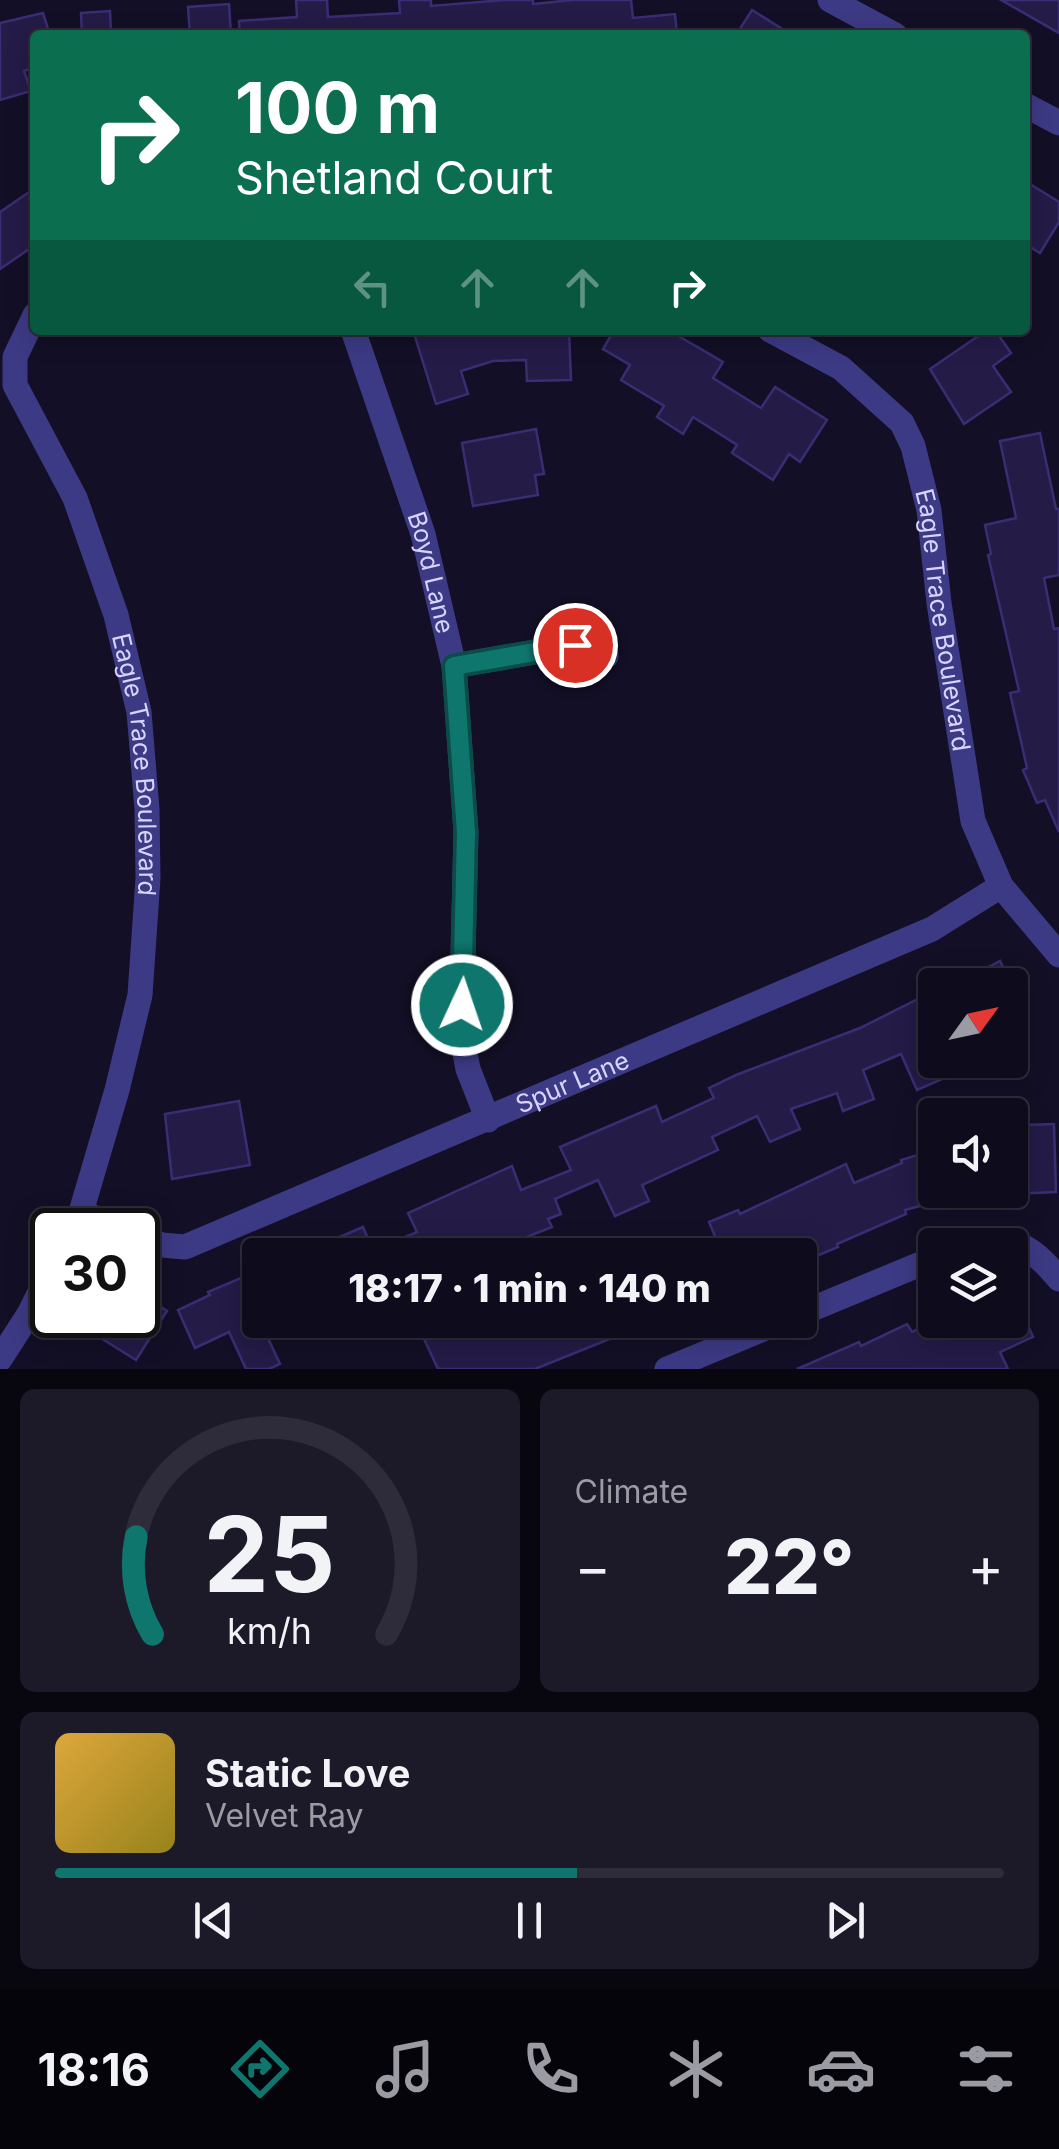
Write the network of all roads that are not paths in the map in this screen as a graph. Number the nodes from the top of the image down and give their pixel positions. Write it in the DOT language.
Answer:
graph roads {
  1 [pos="830,0"];
  2 [pos="886,30"];
  3 [pos="1030,108"];
  4 [pos="1059,124"];
  5 [pos="30,325"];
  6 [pos="355,335"];
  7 [pos="779,335"];
  8 [pos="606,656"];
  9 [pos="454,666"];
  10 [pos="1002,886"];
  11 [pos="1059,956"];
  12 [pos="488,1120"];
  13 [pos="80,1208"];
  14 [pos="160,1244"];
  15 [pos="1028,1249"];
  16 [pos="918,1265"];
  17 [pos="1059,1278"];
  18 [pos="817,1307"];
  19 [pos="30,1312"];
  20 [pos="742,1338"];
  21 [pos="0,1359"];
  22 [pos="667,1369"];
  1 -- 2 [label="street"];
  3 -- 4 [label="street"];
  5 -- 13 [label="street, Eagle Trace Boulevard"];
  6 -- 9 [label="street, Boyd Lane"];
  7 -- 10 [label="street, Eagle Trace Boulevard"];
  8 -- 9 [label="street"];
  9 -- 12 [label="street, Boyd Lane"];
  10 -- 11 [label="street, Eagle Trace Boulevard"];
  10 -- 12 [label="street, Spur Lane"];
  12 -- 14 [label="street, Spur Lane"];
  15 -- 17 [label="street"];
  16 -- 18 [label="street"];
  19 -- 21 [label="street"];
  20 -- 22 [label="street"];
}
